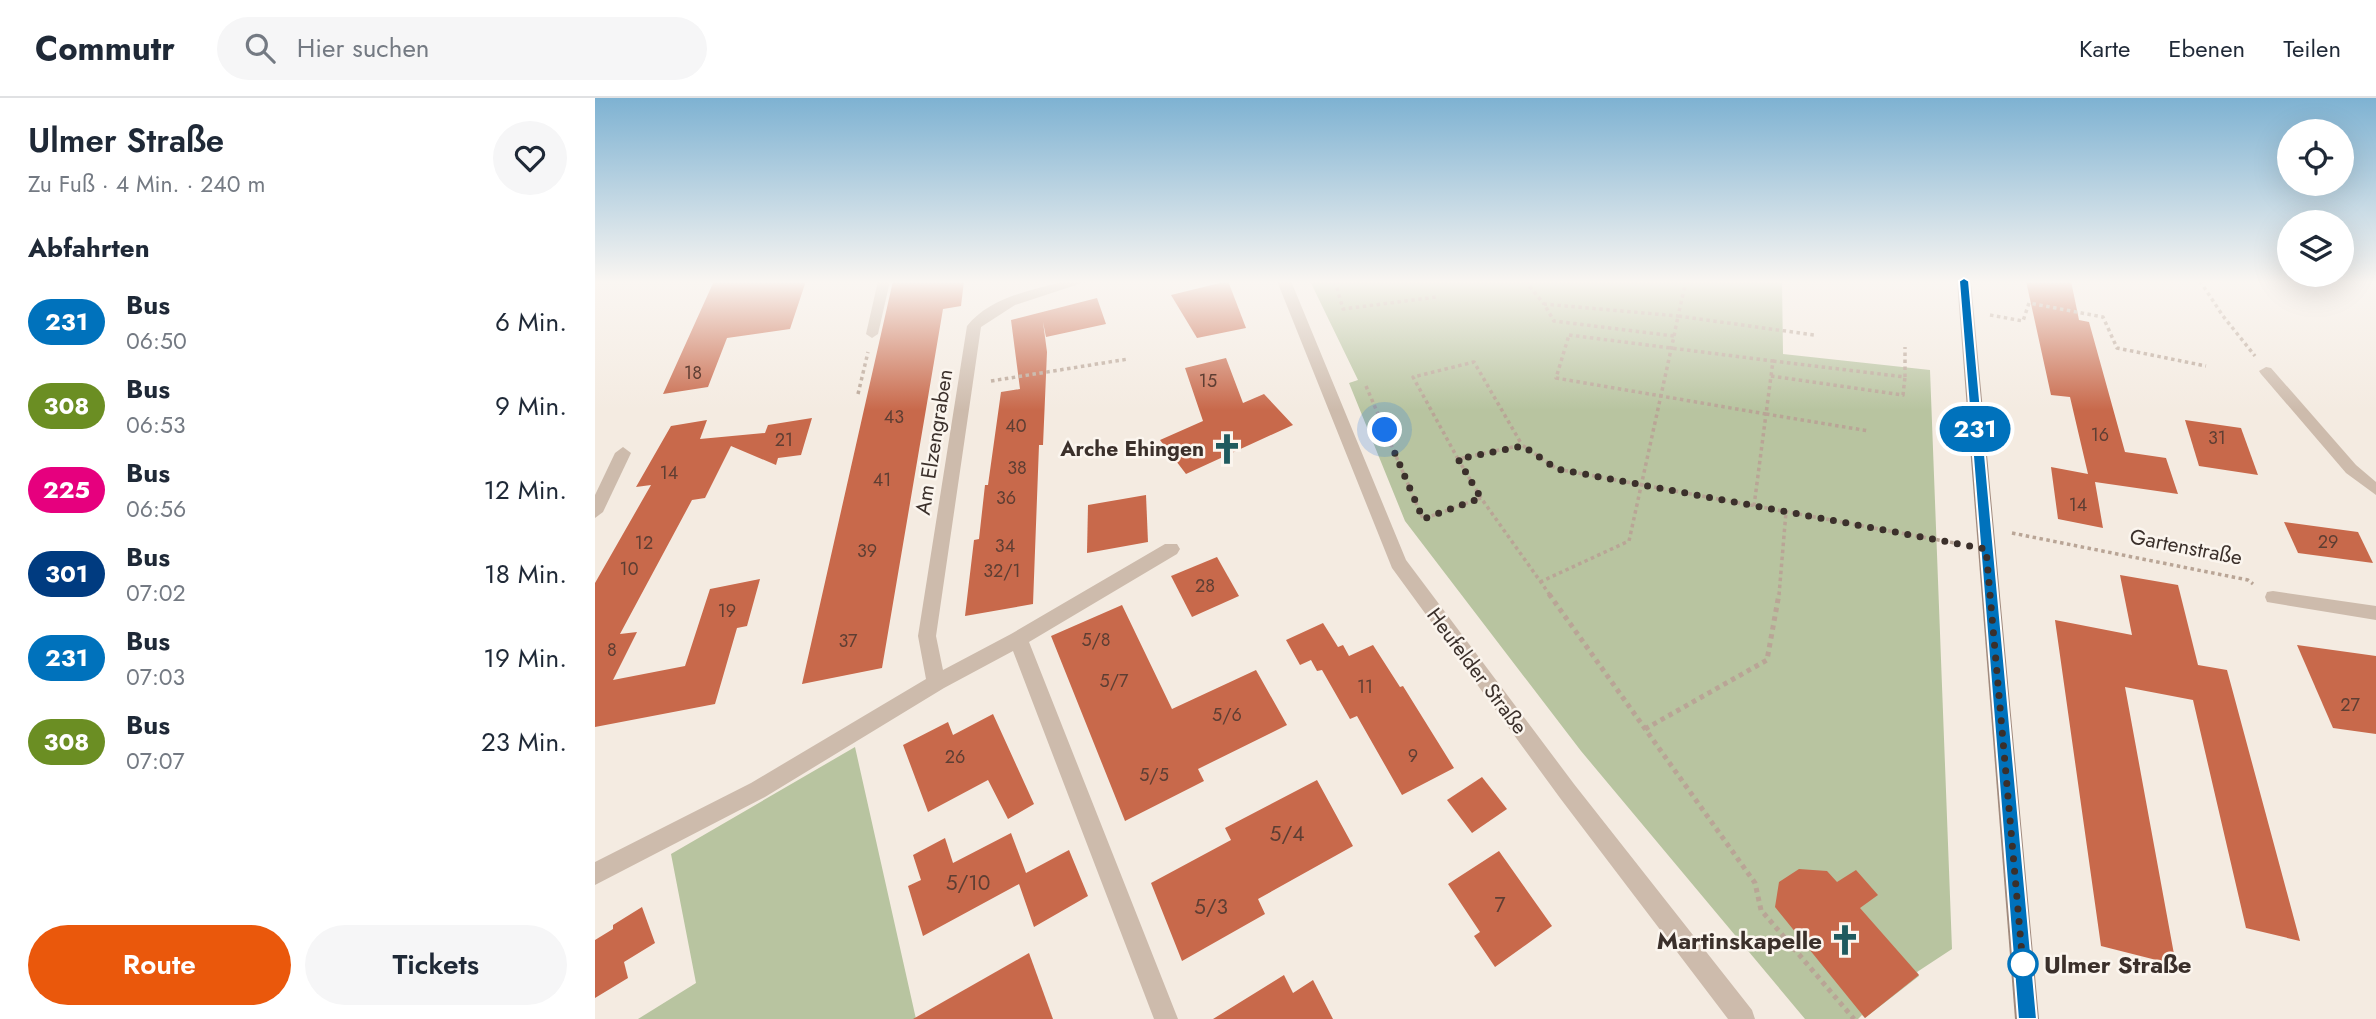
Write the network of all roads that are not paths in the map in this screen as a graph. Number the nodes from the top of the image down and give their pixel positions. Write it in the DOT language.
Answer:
graph roads {
  1 [pos="874,324"];
  2 [pos="976,324"];
  3 [pos="1301,324"];
  4 [pos="1966,324"];
  5 [pos="872,334"];
  6 [pos="2266,371"];
  7 [pos="623,453"];
  8 [pos="2376,490"];
  9 [pos="595,512"];
  10 [pos="1171,549"];
  11 [pos="2273,597"];
  12 [pos="2376,613"];
  13 [pos="1018,639"];
  14 [pos="937,682"];
  15 [pos="595,874"];
  16 [pos="1166,1019"];
  17 [pos="1743,1019"];
  18 [pos="2027,1019"];
  1 -- 5 [label="lane"];
  2 -- 14 [label="street, Am Elzengraben"];
  3 -- 17 [label="street, Heufelder Straße"];
  4 -- 18 [label="street"];
  6 -- 8 [label="lane"];
  7 -- 9 [label="street"];
  10 -- 13 [label="street"];
  11 -- 12 [label="lane"];
  13 -- 14 [label="street"];
  13 -- 16 [label="street"];
  14 -- 15 [label="street"];
}
